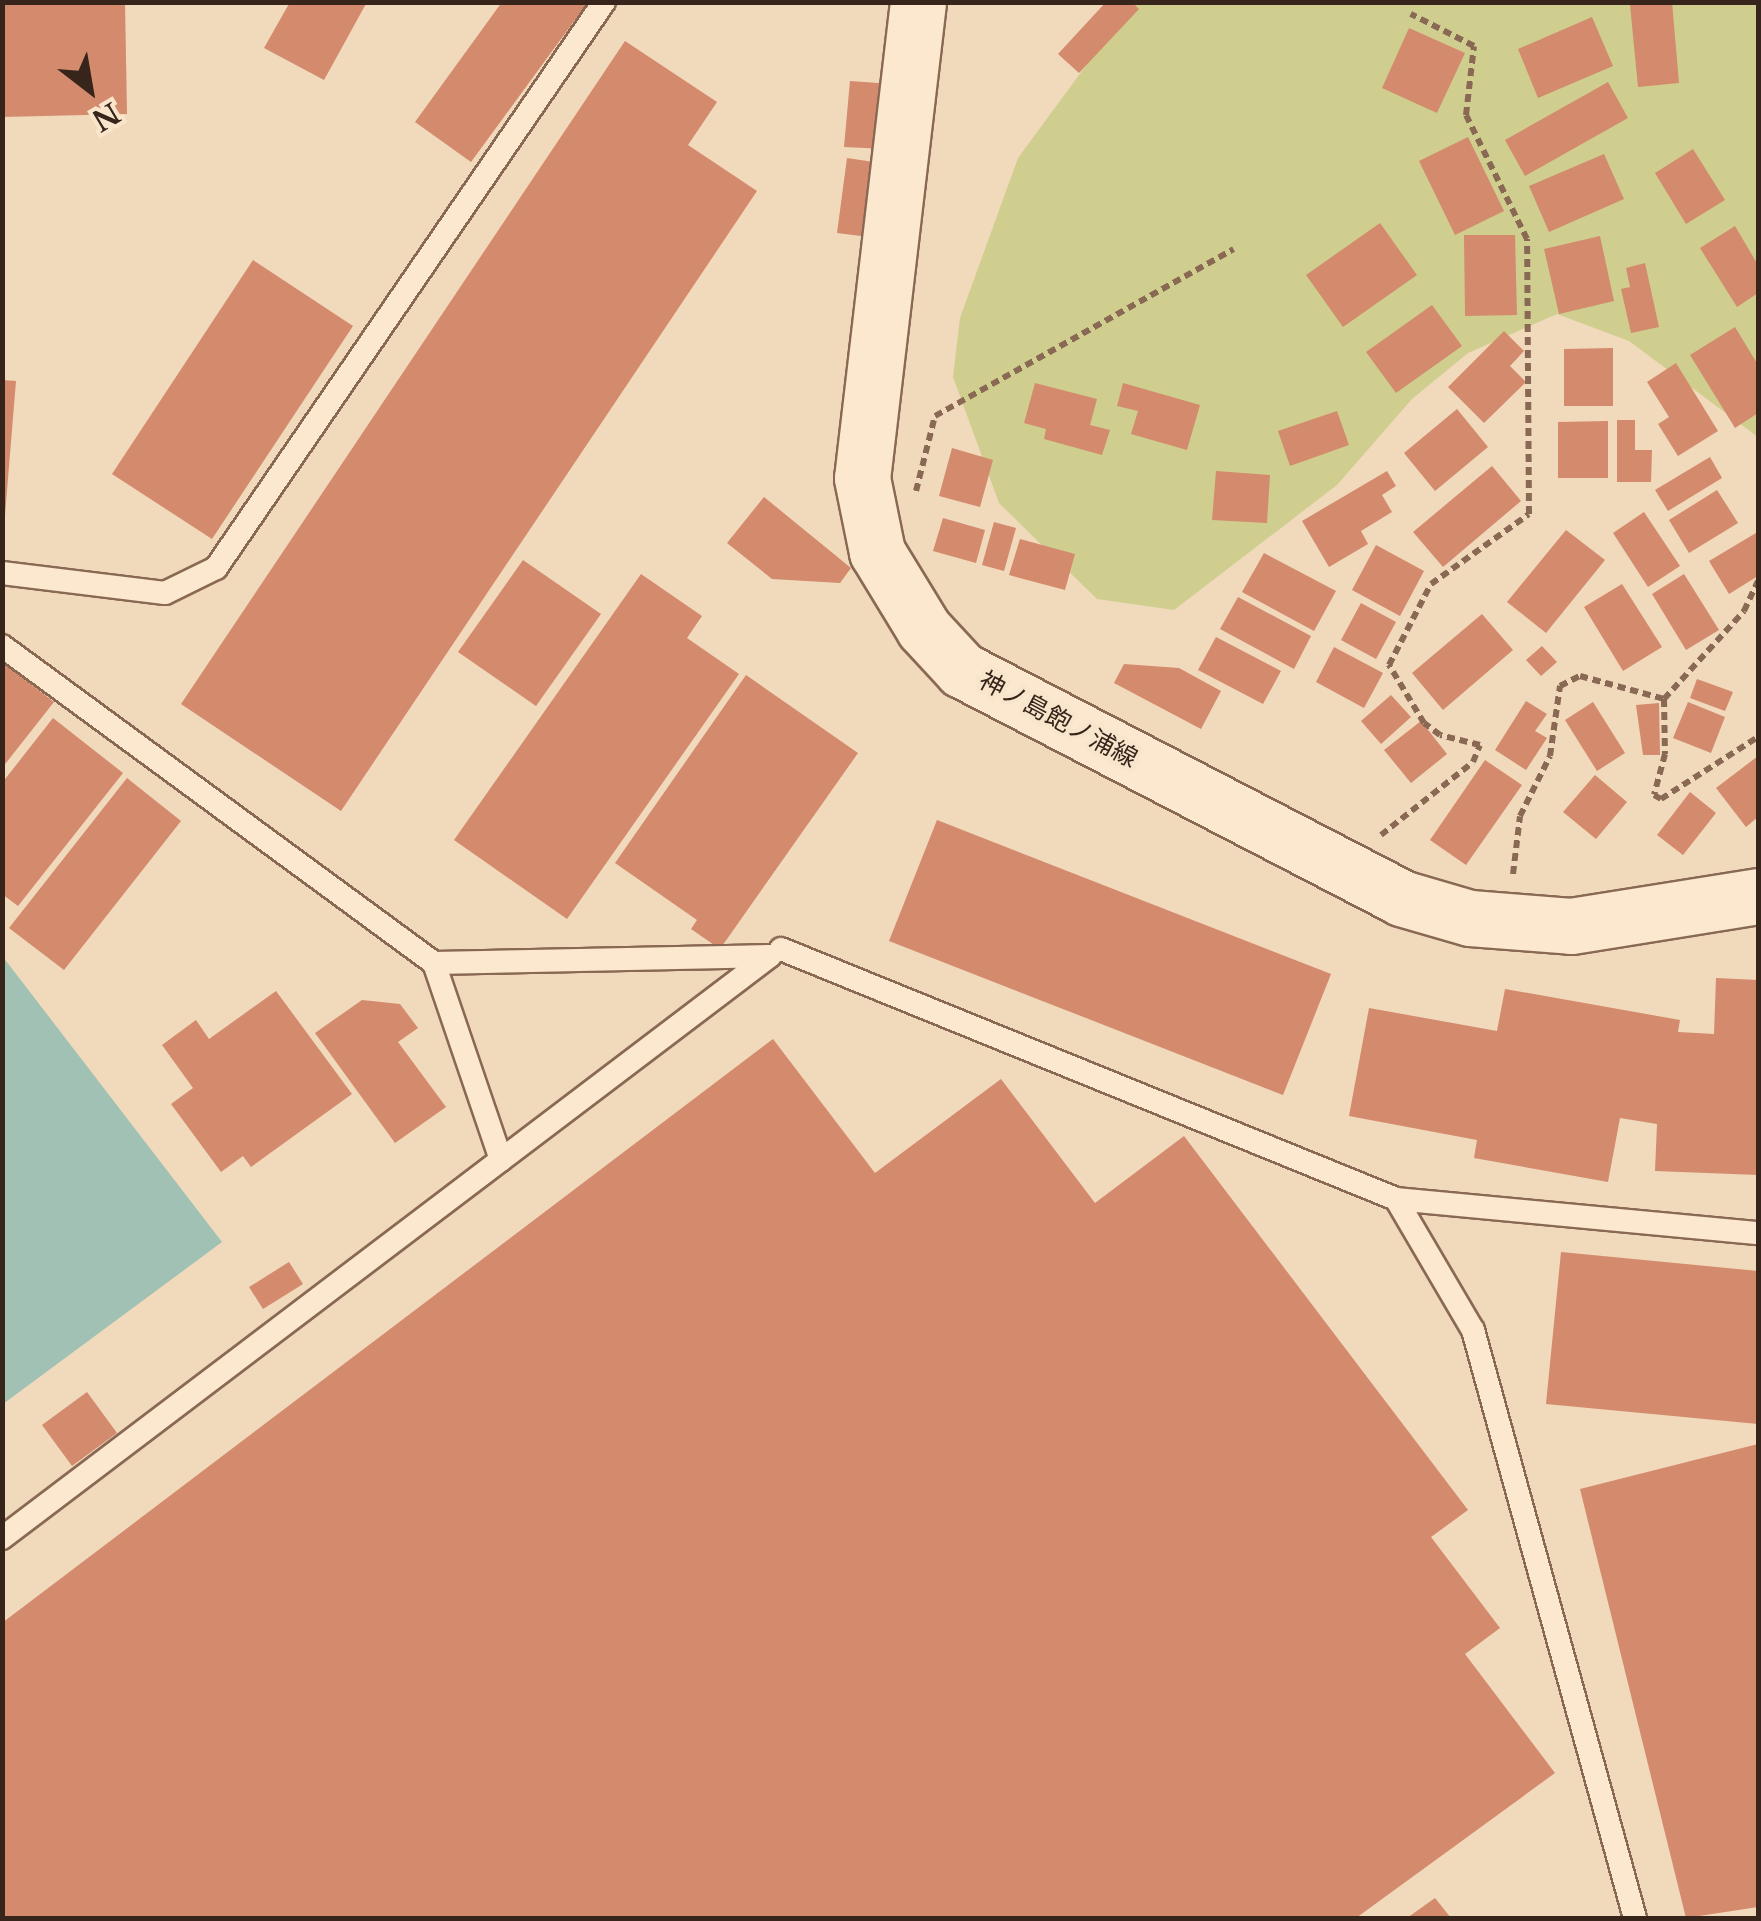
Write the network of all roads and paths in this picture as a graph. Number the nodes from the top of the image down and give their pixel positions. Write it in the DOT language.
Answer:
graph roads {
  1 [pos="604,2"];
  2 [pos="918,2"];
  3 [pos="1411,14"];
  4 [pos="1234,250"];
  5 [pos="912,506"];
  6 [pos="2,573"];
  7 [pos="1758,580"];
  8 [pos="2,646"];
  9 [pos="1664,699"];
  10 [pos="1758,736"];
  11 [pos="1370,846"];
  12 [pos="1511,895"];
  13 [pos="1758,896"];
  14 [pos="781,949"];
  15 [pos="434,962"];
  16 [pos="501,1160"];
  17 [pos="1396,1200"];
  18 [pos="1758,1233"];
  19 [pos="2,1538"];
  20 [pos="1635,1918"];
  1 -- 6 [label="lane"];
  2 -- 13 [label="main road, 神ノ島飽ノ浦線"];
  3 -- 11 [label="path"];
  4 -- 5 [label="path"];
  7 -- 9 [label="path"];
  8 -- 15 [label="lane"];
  9 -- 10 [label="path"];
  9 -- 12 [label="path"];
  14 -- 17 [label="lane"];
  15 -- 16 [label="lane"];
  15 -- 16 [label="lane"];
  16 -- 19 [label="lane"];
  17 -- 18 [label="lane"];
  17 -- 20 [label="lane"];
}
